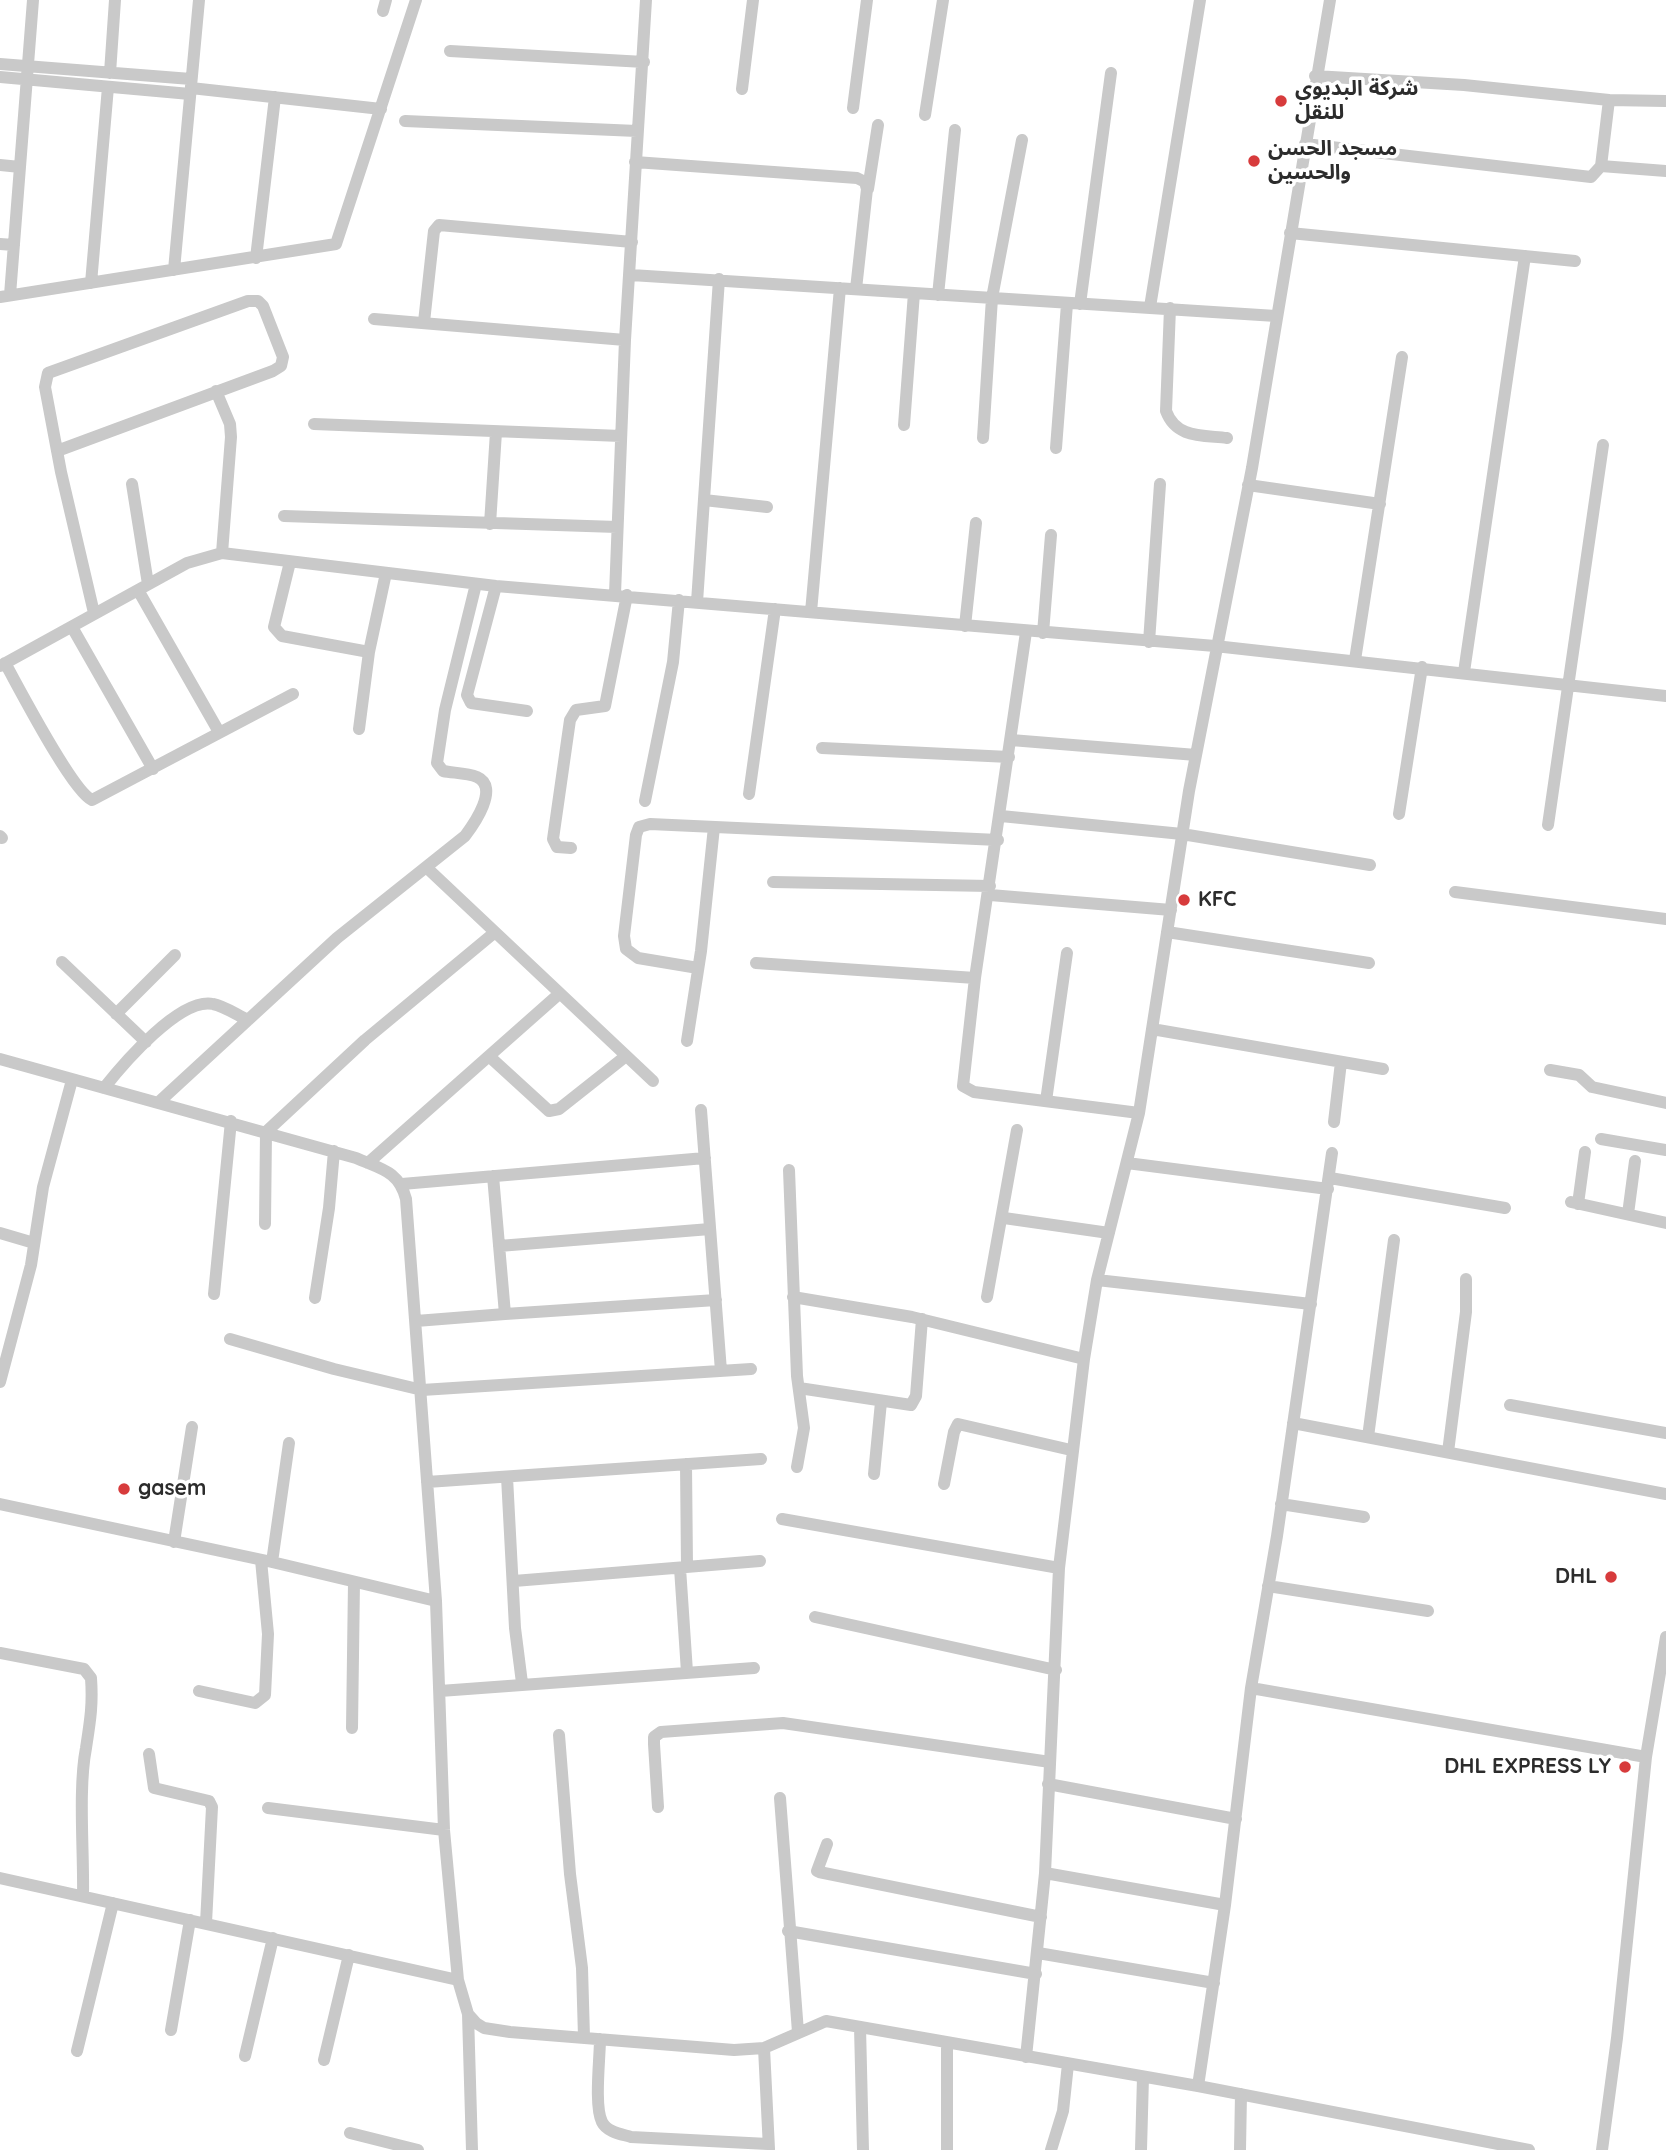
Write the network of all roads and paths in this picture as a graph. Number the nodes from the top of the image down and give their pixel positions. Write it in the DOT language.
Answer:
graph roads {
  1 [pos="33,0"];
  2 [pos="115,0"];
  3 [pos="199,0"];
  4 [pos="416,0"];
  5 [pos="646,0"];
  6 [pos="753,0"];
  7 [pos="867,0"];
  8 [pos="943,0"];
  9 [pos="1200,0"];
  10 [pos="1330,0"];
  11 [pos="450,51"];
  12 [pos="644,62"];
  13 [pos="0,64"];
  14 [pos="27,73"];
  15 [pos="110,73"];
  16 [pos="1111,73"];
  17 [pos="1315,76"];
  18 [pos="0,77"];
  19 [pos="108,87"];
  20 [pos="191,87"];
  21 [pos="742,89"];
  22 [pos="275,97"];
  23 [pos="1609,100"];
  24 [pos="1666,101"];
  25 [pos="853,108"];
  26 [pos="381,109"];
  27 [pos="925,114"];
  28 [pos="405,121"];
  29 [pos="878,125"];
  30 [pos="955,130"];
  31 [pos="637,131"];
  32 [pos="1022,140"];
  33 [pos="1305,144"];
  34 [pos="635,162"];
  35 [pos="0,164"];
  36 [pos="1601,166"];
  37 [pos="20,167"];
  38 [pos="1666,171"];
  39 [pos="867,189"];
  40 [pos="1290,233"];
  41 [pos="632,242"];
  42 [pos="0,244"];
  43 [pos="14,245"];
  44 [pos="1525,256"];
  45 [pos="257,258"];
  46 [pos="1575,261"];
  47 [pos="174,270"];
  48 [pos="631,275"];
  49 [pos="719,279"];
  50 [pos="91,283"];
  51 [pos="840,288"];
  52 [pos="856,289"];
  53 [pos="914,293"];
  54 [pos="938,295"];
  55 [pos="5,296"];
  56 [pos="992,298"];
  57 [pos="1073,304"];
  58 [pos="1150,307"];
  59 [pos="1170,308"];
  60 [pos="1276,316"];
  61 [pos="374,319"];
  62 [pos="424,322"];
  63 [pos="625,340"];
  64 [pos="1402,357"];
  65 [pos="216,391"];
  66 [pos="314,424"];
  67 [pos="904,425"];
  68 [pos="496,432"];
  69 [pos="621,436"];
  70 [pos="983,438"];
  71 [pos="1227,438"];
  72 [pos="1603,445"];
  73 [pos="1056,448"];
  74 [pos="57,451"];
  75 [pos="131,484"];
  76 [pos="1160,484"];
  77 [pos="1248,485"];
  78 [pos="704,500"];
  79 [pos="1380,504"];
  80 [pos="768,507"];
  81 [pos="284,516"];
  82 [pos="976,523"];
  83 [pos="490,524"];
  84 [pos="617,527"];
  85 [pos="1051,535"];
  86 [pos="222,554"];
  87 [pos="290,562"];
  88 [pos="386,573"];
  89 [pos="476,584"];
  90 [pos="496,586"];
  91 [pos="143,587"];
  92 [pos="621,595"];
  93 [pos="679,600"];
  94 [pos="697,602"];
  95 [pos="775,609"];
  96 [pos="811,612"];
  97 [pos="94,613"];
  98 [pos="72,626"];
  99 [pos="965,626"];
  100 [pos="1026,632"];
  101 [pos="1043,633"];
  102 [pos="1149,642"];
  103 [pos="1215,646"];
  104 [pos="369,652"];
  105 [pos="1355,660"];
  106 [pos="3,665"];
  107 [pos="1422,667"];
  108 [pos="1464,672"];
  109 [pos="1568,686"];
  110 [pos="293,694"];
  111 [pos="1666,696"];
  112 [pos="527,711"];
  113 [pos="359,729"];
  114 [pos="219,732"];
  115 [pos="1011,740"];
  116 [pos="822,748"];
  117 [pos="1196,755"];
  118 [pos="1009,757"];
  119 [pos="153,769"];
  120 [pos="749,794"];
  121 [pos="645,801"];
  122 [pos="1399,814"];
  123 [pos="1001,816"];
  124 [pos="1548,825"];
  125 [pos="714,827"];
  126 [pos="1182,834"];
  127 [pos="998,840"];
  128 [pos="571,848"];
  129 [pos="1370,865"];
  130 [pos="426,867"];
  131 [pos="773,882"];
  132 [pos="990,890"];
  133 [pos="1455,892"];
  134 [pos="1171,910"];
  135 [pos="1666,919"];
  136 [pos="1167,932"];
  137 [pos="494,933"];
  138 [pos="1067,953"];
  139 [pos="175,955"];
  140 [pos="62,962"];
  141 [pos="1368,962"];
  142 [pos="756,963"];
  143 [pos="698,968"];
  144 [pos="975,978"];
  145 [pos="559,995"];
  146 [pos="116,1014"];
  147 [pos="248,1020"];
  148 [pos="1152,1029"];
  149 [pos="687,1041"];
  150 [pos="146,1042"];
  151 [pos="626,1056"];
  152 [pos="491,1058"];
  153 [pos="0,1059"];
  154 [pos="1341,1062"];
  155 [pos="1384,1069"];
  156 [pos="1550,1070"];
  157 [pos="72,1080"];
  158 [pos="653,1081"];
  159 [pos="104,1087"];
  160 [pos="160,1101"];
  161 [pos="1046,1101"];
  162 [pos="1666,1103"];
  163 [pos="701,1110"];
  164 [pos="1139,1113"];
  165 [pos="231,1121"];
  166 [pos="1334,1122"];
  167 [pos="1017,1130"];
  168 [pos="267,1132"];
  169 [pos="1601,1139"];
  170 [pos="1666,1150"];
  171 [pos="334,1151"];
  172 [pos="1585,1152"];
  173 [pos="1332,1153"];
  174 [pos="705,1158"];
  175 [pos="1634,1161"];
  176 [pos="368,1163"];
  177 [pos="1127,1163"];
  178 [pos="789,1170"];
  179 [pos="493,1176"];
  180 [pos="402,1184"];
  181 [pos="1329,1184"];
  182 [pos="1505,1208"];
  183 [pos="1628,1214"];
  184 [pos="1004,1218"];
  185 [pos="1666,1223"];
  186 [pos="265,1224"];
  187 [pos="710,1229"];
  188 [pos="0,1233"];
  189 [pos="1109,1233"];
  190 [pos="1394,1240"];
  191 [pos="34,1243"];
  192 [pos="499,1246"];
  193 [pos="1466,1279"];
  194 [pos="1097,1280"];
  195 [pos="214,1294"];
  196 [pos="315,1297"];
  197 [pos="793,1297"];
  198 [pos="987,1297"];
  199 [pos="716,1300"];
  200 [pos="1311,1304"];
  201 [pos="505,1314"];
  202 [pos="922,1319"];
  203 [pos="416,1321"];
  204 [pos="230,1339"];
  205 [pos="1084,1359"];
  206 [pos="751,1369"];
  207 [pos="721,1371"];
  208 [pos="0,1382"];
  209 [pos="799,1388"];
  210 [pos="422,1390"];
  211 [pos="881,1402"];
  212 [pos="1510,1405"];
  213 [pos="1293,1423"];
  214 [pos="192,1427"];
  215 [pos="1666,1433"];
  216 [pos="1368,1437"];
  217 [pos="289,1443"];
  218 [pos="1071,1450"];
  219 [pos="1448,1452"];
  220 [pos="761,1459"];
  221 [pos="686,1464"];
  222 [pos="797,1466"];
  223 [pos="874,1474"];
  224 [pos="507,1477"];
  225 [pos="427,1482"];
  226 [pos="944,1484"];
  227 [pos="1666,1494"];
  228 [pos="0,1504"];
  229 [pos="1281,1504"];
  230 [pos="1364,1517"];
  231 [pos="782,1519"];
  232 [pos="174,1542"];
  233 [pos="267,1561"];
  234 [pos="760,1561"];
  235 [pos="684,1567"];
  236 [pos="1059,1568"];
  237 [pos="514,1581"];
  238 [pos="354,1582"];
  239 [pos="1268,1586"];
  240 [pos="436,1601"];
  241 [pos="1428,1611"];
  242 [pos="815,1618"];
  243 [pos="1666,1637"];
  244 [pos="0,1653"];
  245 [pos="754,1668"];
  246 [pos="1056,1670"];
  247 [pos="687,1672"];
  248 [pos="522,1684"];
  249 [pos="1251,1688"];
  250 [pos="199,1691"];
  251 [pos="440,1691"];
  252 [pos="352,1728"];
  253 [pos="559,1735"];
  254 [pos="149,1754"];
  255 [pos="1646,1757"];
  256 [pos="1050,1762"];
  257 [pos="1048,1784"];
  258 [pos="780,1798"];
  259 [pos="658,1807"];
  260 [pos="268,1808"];
  261 [pos="1236,1819"];
  262 [pos="444,1830"];
  263 [pos="827,1844"];
  264 [pos="1045,1873"];
  265 [pos="0,1878"];
  266 [pos="83,1896"];
  267 [pos="113,1903"];
  268 [pos="1225,1905"];
  269 [pos="1041,1917"];
  270 [pos="190,1920"];
  271 [pos="206,1923"];
  272 [pos="788,1931"];
  273 [pos="273,1938"];
  274 [pos="1038,1953"];
  275 [pos="349,1955"];
  276 [pos="1036,1973"];
  277 [pos="458,1980"];
  278 [pos="1214,1983"];
  279 [pos="468,2014"];
  280 [pos="860,2027"];
  281 [pos="170,2030"];
  282 [pos="798,2032"];
  283 [pos="584,2038"];
  284 [pos="600,2039"];
  285 [pos="947,2042"];
  286 [pos="764,2048"];
  287 [pos="77,2051"];
  288 [pos="245,2056"];
  289 [pos="1026,2057"];
  290 [pos="324,2060"];
  291 [pos="1068,2064"];
  292 [pos="1143,2077"];
  293 [pos="1198,2086"];
  294 [pos="1241,2094"];
  295 [pos="350,2133"];
  296 [pos="629,2143"];
  297 [pos="768,2147"];
  298 [pos="418,2150"];
  299 [pos="472,2150"];
  300 [pos="863,2150"];
  301 [pos="947,2150"];
  302 [pos="1051,2150"];
  303 [pos="1141,2150"];
  304 [pos="1240,2150"];
  305 [pos="1528,2150"];
  306 [pos="1602,2150"];
  1 -- 14 [label="street"];
  2 -- 15 [label="street"];
  3 -- 20 [label="street"];
  4 -- 26 [label="street"];
  5 -- 12 [label="street"];
  6 -- 21 [label="street"];
  7 -- 25 [label="street"];
  8 -- 27 [label="street"];
  9 -- 58 [label="street"];
  10 -- 17 [label="street"];
  11 -- 12 [label="street"];
  12 -- 31 [label="street"];
  13 -- 14 [label="street"];
  14 -- 15 [label="street"];
  14 -- 18 [label="street"];
  14 -- 19 [label="street"];
  14 -- 37 [label="street"];
  15 -- 20 [label="street"];
  16 -- 57 [label="street"];
  17 -- 23 [label="street"];
  17 -- 33 [label="street"];
  19 -- 20 [label="street"];
  19 -- 50 [label="street"];
  20 -- 22 [label="street"];
  20 -- 47 [label="street"];
  22 -- 26 [label="street"];
  22 -- 45 [label="street"];
  23 -- 24 [label="street"];
  23 -- 36 [label="street"];
  26 -- 45 [label="street"];
  28 -- 31 [label="street"];
  29 -- 39 [label="street"];
  30 -- 54 [label="street"];
  31 -- 34 [label="street"];
  32 -- 56 [label="street"];
  33 -- 36 [label="street"];
  33 -- 40 [label="street"];
  34 -- 39 [label="street"];
  34 -- 41 [label="street"];
  35 -- 37 [label="street"];
  36 -- 38 [label="street"];
  37 -- 43 [label="street"];
  39 -- 52 [label="street"];
  40 -- 44 [label="street"];
  40 -- 60 [label="street"];
  41 -- 48 [label="street"];
  41 -- 62 [label="street"];
  42 -- 43 [label="street"];
  43 -- 55 [label="street"];
  44 -- 46 [label="street"];
  44 -- 108 [label="street"];
  45 -- 47 [label="street"];
  47 -- 50 [label="street"];
  48 -- 49 [label="street"];
  48 -- 63 [label="street"];
  49 -- 51 [label="street"];
  49 -- 78 [label="street"];
  50 -- 55 [label="street"];
  51 -- 52 [label="street"];
  51 -- 96 [label="street"];
  52 -- 53 [label="street"];
  53 -- 54 [label="street"];
  53 -- 67 [label="street"];
  54 -- 56 [label="street"];
  56 -- 57 [label="street"];
  56 -- 70 [label="street"];
  57 -- 58 [label="street"];
  57 -- 73 [label="street"];
  58 -- 59 [label="street"];
  59 -- 60 [label="street"];
  59 -- 71 [label="street"];
  60 -- 77 [label="street"];
  61 -- 62 [label="street"];
  62 -- 63 [label="street"];
  63 -- 69 [label="street"];
  64 -- 79 [label="street"];
  65 -- 74 [label="street"];
  65 -- 74 [label="street"];
  65 -- 86 [label="street"];
  66 -- 68 [label="street"];
  68 -- 69 [label="street"];
  68 -- 83 [label="street"];
  69 -- 84 [label="street"];
  72 -- 109 [label="street"];
  74 -- 97 [label="street"];
  75 -- 91 [label="street"];
  76 -- 102 [label="street"];
  77 -- 79 [label="street"];
  77 -- 103 [label="street"];
  78 -- 80 [label="street"];
  78 -- 94 [label="street"];
  79 -- 105 [label="street"];
  81 -- 83 [label="street"];
  82 -- 99 [label="street"];
  83 -- 84 [label="street"];
  84 -- 92 [label="street"];
  85 -- 101 [label="street"];
  86 -- 87 [label="street"];
  86 -- 91 [label="street"];
  87 -- 88 [label="street"];
  87 -- 104 [label="street"];
  88 -- 89 [label="street"];
  88 -- 104 [label="street"];
  89 -- 90 [label="street"];
  89 -- 130 [label="street"];
  90 -- 92 [label="street"];
  90 -- 112 [label="street"];
  91 -- 97 [label="street"];
  91 -- 114 [label="street"];
  92 -- 93 [label="street"];
  92 -- 128 [label="street"];
  93 -- 94 [label="street"];
  93 -- 121 [label="street"];
  94 -- 95 [label="street"];
  95 -- 96 [label="street"];
  95 -- 120 [label="street"];
  96 -- 99 [label="street"];
  97 -- 98 [label="street"];
  98 -- 106 [label="street"];
  98 -- 119 [label="street"];
  99 -- 100 [label="street"];
  100 -- 101 [label="street"];
  100 -- 115 [label="street"];
  101 -- 102 [label="street"];
  102 -- 103 [label="street"];
  103 -- 105 [label="street"];
  103 -- 117 [label="street"];
  104 -- 113 [label="street"];
  105 -- 107 [label="street"];
  106 -- 119 [label="street"];
  107 -- 108 [label="street"];
  107 -- 122 [label="street"];
  108 -- 109 [label="street"];
  109 -- 111 [label="street"];
  109 -- 124 [label="street"];
  110 -- 114 [label="street"];
  114 -- 119 [label="street"];
  115 -- 117 [label="street"];
  115 -- 118 [label="street"];
  116 -- 118 [label="street"];
  117 -- 126 [label="street"];
  118 -- 123 [label="street"];
  123 -- 126 [label="street"];
  123 -- 127 [label="street"];
  125 -- 127 [label="street"];
  125 -- 143 [label="street"];
  125 -- 143 [label="street"];
  126 -- 129 [label="street"];
  126 -- 134 [label="street"];
  127 -- 132 [label="street"];
  130 -- 137 [label="street"];
  130 -- 147 [label="street"];
  131 -- 132 [label="street"];
  132 -- 134 [label="street"];
  132 -- 144 [label="street"];
  133 -- 135 [label="street"];
  134 -- 136 [label="street"];
  136 -- 141 [label="street"];
  136 -- 148 [label="street"];
  137 -- 145 [label="street"];
  137 -- 168 [label="street"];
  138 -- 161 [label="street"];
  139 -- 146 [label="street"];
  140 -- 146 [label="street"];
  142 -- 144 [label="street"];
  143 -- 149 [label="street"];
  144 -- 161 [label="street"];
  145 -- 151 [label="street"];
  145 -- 152 [label="street"];
  146 -- 150 [label="street"];
  147 -- 150 [label="street"];
  147 -- 160 [label="street"];
  148 -- 154 [label="street"];
  148 -- 164 [label="street"];
  150 -- 159 [label="street"];
  151 -- 152 [label="street"];
  151 -- 158 [label="street"];
  152 -- 176 [label="street"];
  153 -- 157 [label="street"];
  154 -- 155 [label="street"];
  154 -- 166 [label="street"];
  156 -- 162 [label="street"];
  157 -- 159 [label="street"];
  157 -- 191 [label="street"];
  159 -- 160 [label="street"];
  160 -- 165 [label="street"];
  161 -- 164 [label="street"];
  163 -- 174 [label="street"];
  164 -- 177 [label="street"];
  165 -- 168 [label="street"];
  165 -- 195 [label="street"];
  167 -- 184 [label="street"];
  168 -- 171 [label="street"];
  168 -- 186 [label="street"];
  169 -- 170 [label="street"];
  171 -- 176 [label="street"];
  171 -- 196 [label="street"];
  172 -- 183 [label="street"];
  173 -- 181 [label="street"];
  174 -- 179 [label="street"];
  174 -- 187 [label="street"];
  175 -- 183 [label="street"];
  176 -- 180 [label="street"];
  177 -- 181 [label="street"];
  177 -- 189 [label="street"];
  178 -- 197 [label="street"];
  179 -- 180 [label="street"];
  179 -- 192 [label="street"];
  180 -- 203 [label="street"];
  181 -- 182 [label="street"];
  181 -- 200 [label="street"];
  183 -- 185 [label="street"];
  184 -- 189 [label="street"];
  184 -- 198 [label="street"];
  187 -- 192 [label="street"];
  187 -- 199 [label="street"];
  188 -- 191 [label="street"];
  189 -- 194 [label="street"];
  190 -- 216 [label="street"];
  191 -- 208 [label="street"];
  192 -- 201 [label="street"];
  193 -- 219 [label="street"];
  194 -- 200 [label="street"];
  194 -- 205 [label="street"];
  197 -- 202 [label="street"];
  197 -- 209 [label="street"];
  199 -- 201 [label="street"];
  199 -- 207 [label="street"];
  200 -- 213 [label="street"];
  201 -- 203 [label="street"];
  202 -- 205 [label="street"];
  202 -- 211 [label="street"];
  203 -- 210 [label="street"];
  204 -- 210 [label="street"];
  205 -- 218 [label="street"];
  206 -- 207 [label="street"];
  207 -- 210 [label="street"];
  209 -- 211 [label="street"];
  209 -- 222 [label="street"];
  210 -- 225 [label="street"];
  211 -- 223 [label="street"];
  212 -- 215 [label="street"];
  213 -- 216 [label="street"];
  213 -- 229 [label="street"];
  214 -- 232 [label="street"];
  216 -- 219 [label="street"];
  217 -- 233 [label="street"];
  218 -- 226 [label="street"];
  218 -- 236 [label="street"];
  219 -- 227 [label="street"];
  220 -- 221 [label="street"];
  221 -- 224 [label="street"];
  221 -- 235 [label="street"];
  224 -- 225 [label="street"];
  224 -- 237 [label="street"];
  225 -- 240 [label="street"];
  228 -- 232 [label="street"];
  229 -- 230 [label="street"];
  229 -- 239 [label="street"];
  231 -- 236 [label="street"];
  232 -- 233 [label="street"];
  233 -- 238 [label="street"];
  233 -- 250 [label="street"];
  234 -- 235 [label="street"];
  235 -- 237 [label="street"];
  235 -- 247 [label="street"];
  236 -- 246 [label="street"];
  237 -- 248 [label="street"];
  238 -- 240 [label="street"];
  238 -- 252 [label="street"];
  239 -- 241 [label="street"];
  239 -- 249 [label="street"];
  240 -- 251 [label="street"];
  242 -- 246 [label="street"];
  243 -- 255 [label="street"];
  244 -- 266 [label="street"];
  245 -- 247 [label="street"];
  246 -- 256 [label="street"];
  247 -- 248 [label="street"];
  248 -- 251 [label="street"];
  249 -- 255 [label="street"];
  249 -- 261 [label="street"];
  251 -- 262 [label="street"];
  253 -- 283 [label="street"];
  254 -- 271 [label="street"];
  255 -- 306 [label="street"];
  256 -- 257 [label="street"];
  256 -- 259 [label="street"];
  257 -- 261 [label="street"];
  257 -- 264 [label="street"];
  258 -- 272 [label="street"];
  260 -- 262 [label="street"];
  261 -- 268 [label="street"];
  262 -- 277 [label="street"];
  263 -- 269 [label="street"];
  264 -- 268 [label="street"];
  264 -- 269 [label="street"];
  265 -- 266 [label="street"];
  266 -- 267 [label="street"];
  267 -- 270 [label="street"];
  267 -- 287 [label="street"];
  268 -- 278 [label="street"];
  269 -- 274 [label="street"];
  270 -- 271 [label="street"];
  270 -- 281 [label="street"];
  271 -- 273 [label="street"];
  272 -- 276 [label="street"];
  272 -- 282 [label="street"];
  273 -- 275 [label="street"];
  273 -- 288 [label="street"];
  274 -- 276 [label="street"];
  274 -- 278 [label="street"];
  275 -- 277 [label="street"];
  275 -- 290 [label="street"];
  276 -- 289 [label="street"];
  277 -- 279 [label="street"];
  278 -- 293 [label="street"];
  279 -- 283 [label="street"];
  279 -- 299 [label="street"];
  280 -- 282 [label="street"];
  280 -- 285 [label="street"];
  280 -- 300 [label="street"];
  282 -- 286 [label="street"];
  283 -- 284 [label="street"];
  284 -- 286 [label="street"];
  284 -- 296 [label="street"];
  285 -- 289 [label="street"];
  285 -- 301 [label="street"];
  286 -- 297 [label="street"];
  289 -- 291 [label="street"];
  291 -- 292 [label="street"];
  291 -- 302 [label="street"];
  292 -- 293 [label="street"];
  292 -- 303 [label="street"];
  293 -- 294 [label="street"];
  294 -- 304 [label="street"];
  294 -- 305 [label="street"];
  295 -- 298 [label="street"];
  296 -- 297 [label="street"];
}
